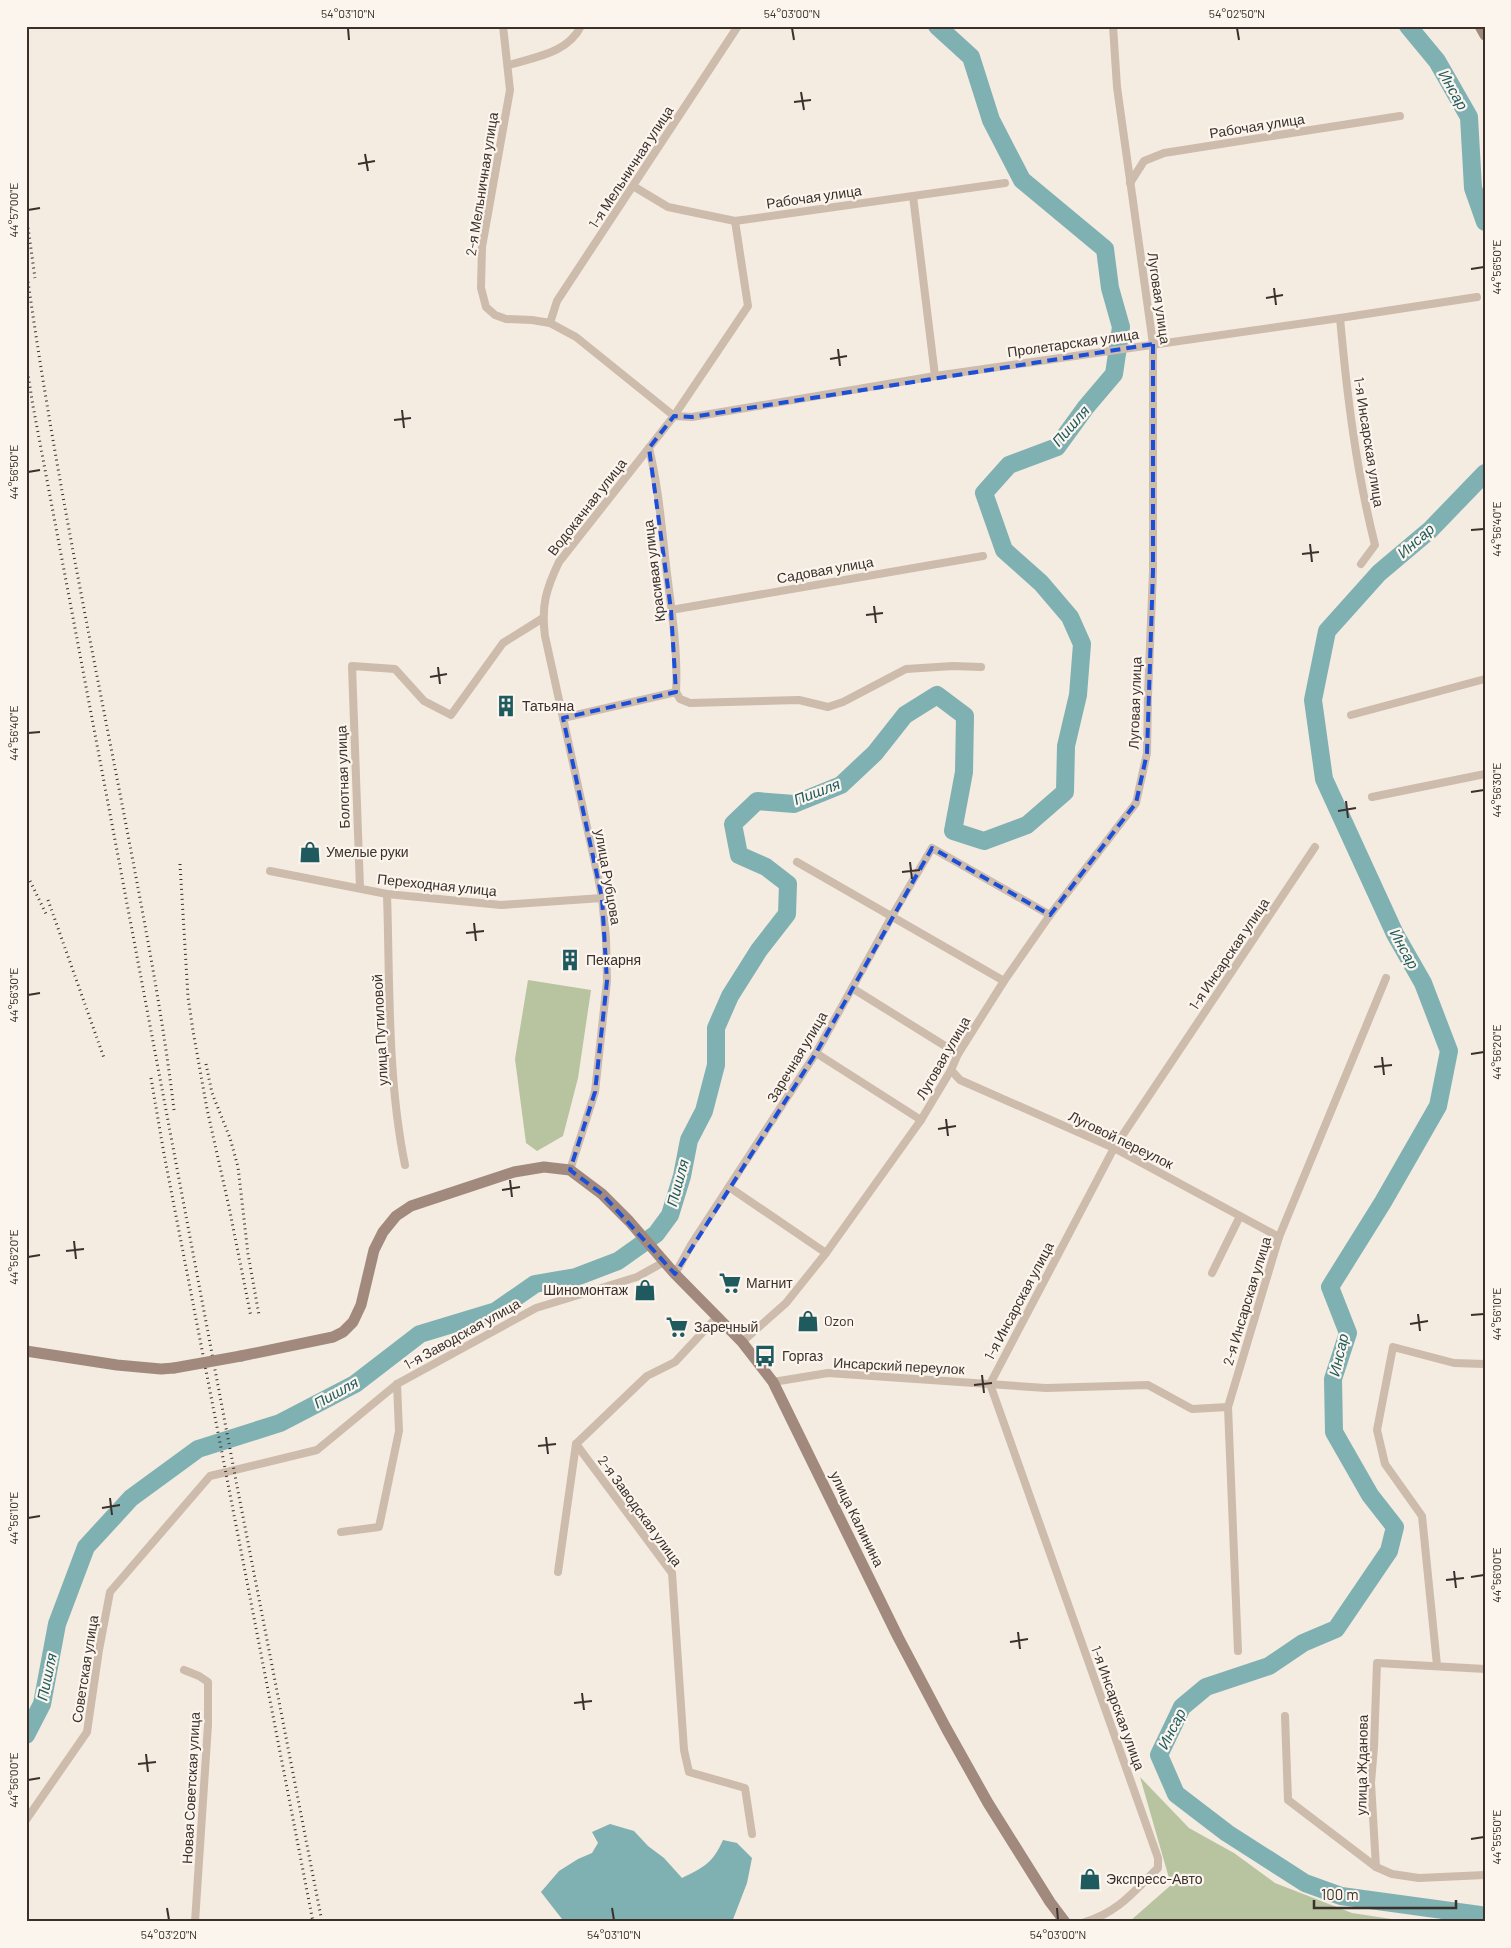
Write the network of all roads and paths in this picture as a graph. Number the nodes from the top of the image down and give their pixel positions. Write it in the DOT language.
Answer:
graph roads {
  1 [pos="503,26"];
  2 [pos="582,26"];
  3 [pos="738,26"];
  4 [pos="1113,26"];
  5 [pos="1480,26"];
  6 [pos="1485,35"];
  7 [pos="508,65"];
  8 [pos="1400,116"];
  9 [pos="1005,183"];
  10 [pos="1130,183"];
  11 [pos="633,186"];
  12 [pos="914,196"];
  13 [pos="735,221"];
  14 [pos="1477,297"];
  15 [pos="1340,318"];
  16 [pos="550,323"];
  17 [pos="1153,344"];
  18 [pos="935,376"];
  19 [pos="674,416"];
  20 [pos="649,448"];
  21 [pos="983,556"];
  22 [pos="1361,564"];
  23 [pos="671,610"];
  24 [pos="543,618"];
  25 [pos="981,667"];
  26 [pos="1485,679"];
  27 [pos="676,692"];
  28 [pos="1351,715"];
  29 [pos="563,718"];
  30 [pos="1485,774"];
  31 [pos="1372,797"];
  32 [pos="1315,847"];
  33 [pos="797,862"];
  34 [pos="270,871"];
  35 [pos="360,888"];
  36 [pos="387,894"];
  37 [pos="602,898"];
  38 [pos="892,916"];
  39 [pos="1050,916"];
  40 [pos="1386,978"];
  41 [pos="1004,981"];
  42 [pos="852,988"];
  43 [pos="816,1052"];
  44 [pos="958,1054"];
  45 [pos="951,1070"];
  46 [pos="921,1120"];
  47 [pos="1114,1148"];
  48 [pos="406,1165"];
  49 [pos="570,1170"];
  50 [pos="729,1187"];
  51 [pos="1240,1216"];
  52 [pos="1279,1237"];
  53 [pos="826,1253"];
  54 [pos="664,1262"];
  55 [pos="1212,1273"];
  56 [pos="675,1274"];
  57 [pos="717,1317"];
  58 [pos="742,1342"];
  59 [pos="26,1351"];
  60 [pos="1485,1364"];
  61 [pos="773,1382"];
  62 [pos="397,1384"];
  63 [pos="990,1384"];
  64 [pos="1228,1407"];
  65 [pos="576,1444"];
  66 [pos="341,1532"];
  67 [pos="558,1572"];
  68 [pos="110,1592"];
  69 [pos="1238,1651"];
  70 [pos="1437,1665"];
  71 [pos="1485,1669"];
  72 [pos="184,1670"];
  73 [pos="1285,1716"];
  74 [pos="26,1820"];
  75 [pos="752,1834"];
  76 [pos="1376,1867"];
  77 [pos="1485,1875"];
  78 [pos="195,1922"];
  79 [pos="1065,1922"];
  80 [pos="1086,1922"];
  1 -- 7 [label="street, 2-я Мельничная улица"];
  2 -- 7 [label="street"];
  3 -- 11 [label="street, 1-я Мельничная улица"];
  4 -- 10 [label="street, Луговая улица"];
  5 -- 6 [label="main road"];
  7 -- 16 [label="street, 2-я Мельничная улица"];
  8 -- 10 [label="street, Рабочая улица"];
  9 -- 12 [label="street, Рабочая улица"];
  10 -- 17 [label="street, Луговая улица"];
  11 -- 13 [label="street, Рабочая улица"];
  11 -- 16 [label="street, 1-я Мельничная улица"];
  12 -- 13 [label="street, Рабочая улица"];
  12 -- 18 [label="street"];
  13 -- 19 [label="street, Водокачная улица"];
  14 -- 15 [label="street, Пролетарская улица"];
  15 -- 17 [label="street, Пролетарская улица"];
  15 -- 22 [label="street, 1-я Инсарская улица"];
  16 -- 19 [label="street"];
  17 -- 18 [label="street, Пролетарская улица"];
  17 -- 39 [label="street, Луговая улица"];
  18 -- 19 [label="street, Пролетарская улица"];
  19 -- 20 [label="street, Водокачная улица"];
  20 -- 23 [label="street, Красивая улица"];
  20 -- 24 [label="street, Водокачная улица"];
  21 -- 23 [label="street, Садовая улица"];
  23 -- 27 [label="street, Красивая улица"];
  24 -- 29 [label="street, улица Рубцова"];
  24 -- 35 [label="street, Болотная улица"];
  25 -- 27 [label="street"];
  26 -- 28 [label="street"];
  27 -- 29 [label="street"];
  29 -- 37 [label="street, улица Рубцова"];
  30 -- 31 [label="street"];
  32 -- 47 [label="street, 1-я Инсарская улица"];
  33 -- 38 [label="street"];
  34 -- 35 [label="street, Переходная улица"];
  35 -- 36 [label="street, Переходная улица"];
  36 -- 37 [label="street, Переходная улица"];
  36 -- 48 [label="street, улица Путиловой"];
  37 -- 49 [label="street, улица Рубцова"];
  38 -- 39 [label="street, Заречная улица"];
  38 -- 41 [label="street"];
  38 -- 42 [label="street, Заречная улица"];
  39 -- 41 [label="street, Луговая улица"];
  40 -- 52 [label="street, 2-я Инсарская улица"];
  41 -- 44 [label="street, Луговая улица"];
  42 -- 43 [label="street, Заречная улица"];
  42 -- 44 [label="street"];
  43 -- 46 [label="street"];
  43 -- 50 [label="street, Заречная улица"];
  44 -- 45 [label="street, Луговая улица"];
  45 -- 46 [label="street, Луговая улица"];
  45 -- 47 [label="street, Луговой переулок"];
  46 -- 53 [label="street, Луговая улица"];
  47 -- 51 [label="street, Луговой переулок"];
  47 -- 63 [label="street, 1-я Инсарская улица"];
  49 -- 54 [label="main road, улица Калинина"];
  49 -- 59 [label="main road, bridge"];
  50 -- 53 [label="street"];
  50 -- 56 [label="street, Заречная улица"];
  51 -- 52 [label="street, Луговой переулок"];
  51 -- 55 [label="street"];
  52 -- 64 [label="street, 2-я Инсарская улица"];
  53 -- 58 [label="street, Луговая улица"];
  54 -- 56 [label="main road, улица Калинина"];
  54 -- 62 [label="street, 1-я Заводская улица"];
  56 -- 57 [label="main road, улица Калинина"];
  57 -- 58 [label="main road, улица Калинина"];
  57 -- 65 [label="street"];
  58 -- 61 [label="main road, улица Калинина"];
  60 -- 70 [label="street"];
  61 -- 63 [label="street, Инсарский переулок"];
  61 -- 79 [label="main road, улица Калинина"];
  62 -- 66 [label="street"];
  62 -- 68 [label="street, 1-я Заводская улица"];
  63 -- 64 [label="street, Инсарский переулок"];
  63 -- 80 [label="street, 1-я Инсарская улица"];
  64 -- 69 [label="street, 2-я Инсарская улица"];
  65 -- 67 [label="street"];
  65 -- 75 [label="street, 2-я Заводская улица"];
  68 -- 74 [label="street, Советская улица"];
  70 -- 71 [label="street"];
  70 -- 76 [label="street, улица Жданова"];
  72 -- 78 [label="street, Новая Советская улица"];
  73 -- 76 [label="street"];
  76 -- 77 [label="street"];
}
